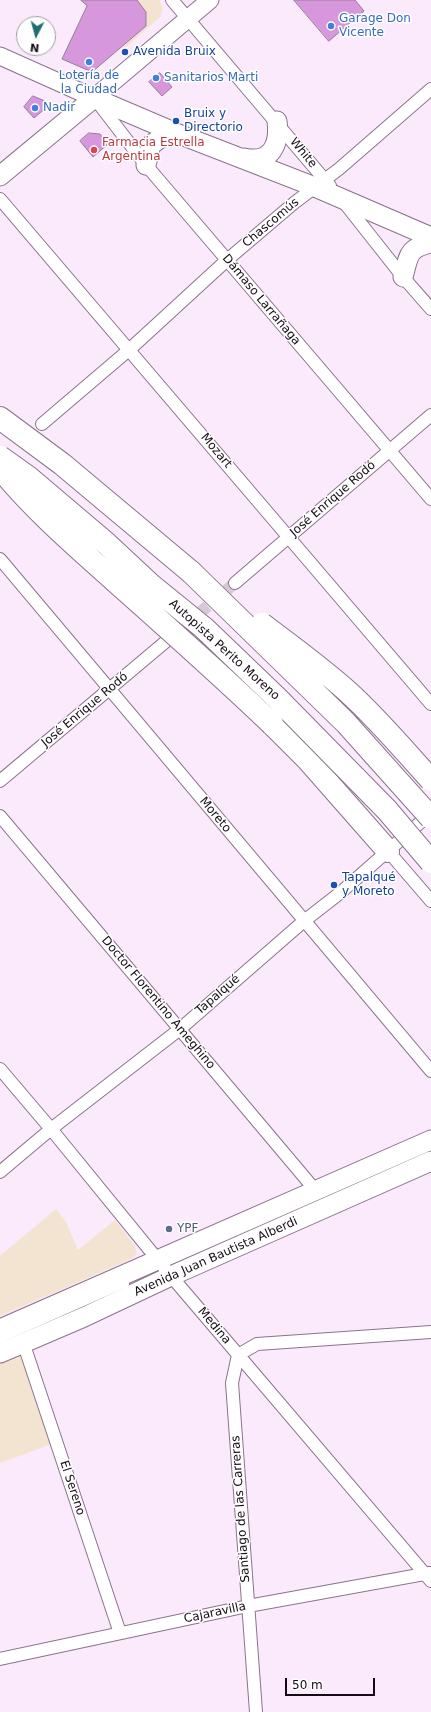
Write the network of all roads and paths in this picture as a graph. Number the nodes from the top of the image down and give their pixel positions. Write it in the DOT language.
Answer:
graph roads {
  1 [pos="172,0"];
  2 [pos="210,0"];
  3 [pos="188,19"];
  4 [pos="0,56"];
  5 [pos="431,89"];
  6 [pos="94,98"];
  7 [pos="277,122"];
  8 [pos="176,133"];
  9 [pos="239,157"];
  10 [pos="146,164"];
  11 [pos="0,176"];
  12 [pos="320,183"];
  13 [pos="341,198"];
  14 [pos="0,199"];
  15 [pos="431,237"];
  16 [pos="431,243"];
  17 [pos="227,260"];
  18 [pos="403,277"];
  19 [pos="431,309"];
  20 [pos="130,349"];
  21 [pos="431,415"];
  22 [pos="0,418"];
  23 [pos="42,424"];
  24 [pos="389,451"];
  25 [pos="0,457"];
  26 [pos="0,468"];
  27 [pos="431,499"];
  28 [pos="289,537"];
  29 [pos="0,559"];
  30 [pos="191,572"];
  31 [pos="235,583"];
  32 [pos="170,638"];
  33 [pos="110,688"];
  34 [pos="431,704"];
  35 [pos="431,780"];
  36 [pos="0,781"];
  37 [pos="431,813"];
  38 [pos="0,816"];
  39 [pos="431,818"];
  40 [pos="388,851"];
  41 [pos="431,862"];
  42 [pos="431,901"];
  43 [pos="304,921"];
  44 [pos="180,1029"];
  45 [pos="0,1069"];
  46 [pos="431,1071"];
  47 [pos="51,1129"];
  48 [pos="431,1140"];
  49 [pos="431,1161"];
  50 [pos="0,1172"];
  51 [pos="316,1190"];
  52 [pos="164,1267"];
  53 [pos="132,1282"];
  54 [pos="0,1329"];
  55 [pos="431,1332"];
  56 [pos="0,1340"];
  57 [pos="23,1342"];
  58 [pos="0,1353"];
  59 [pos="238,1355"];
  60 [pos="429,1575"];
  61 [pos="248,1606"];
  62 [pos="120,1633"];
  63 [pos="0,1659"];
  64 [pos="253,1711"];
  1 -- 3 [label="street, White"];
  2 -- 3 [label="main road"];
  3 -- 6 [label="main road"];
  3 -- 7 [label="street, White"];
  4 -- 6 [label="main road"];
  5 -- 12 [label="street, Chascomús"];
  6 -- 8 [label="main road"];
  6 -- 10 [label="street, Dámaso Larrañaga"];
  6 -- 11 [label="main road"];
  7 -- 9 [label="main road"];
  7 -- 12 [label="street, White"];
  8 -- 9 [label="main road"];
  8 -- 10 [label="main road"];
  9 -- 12 [label="main road"];
  10 -- 17 [label="street, Dámaso Larrañaga"];
  12 -- 13 [label="main road"];
  12 -- 17 [label="street, Chascomús"];
  13 -- 15 [label="main road"];
  13 -- 18 [label="street"];
  14 -- 20 [label="street, Mozart"];
  16 -- 18 [label="main road"];
  17 -- 20 [label="street, Chascomús"];
  17 -- 24 [label="street, Dámaso Larrañaga"];
  18 -- 19 [label="street"];
  20 -- 23 [label="street, Chascomús"];
  20 -- 28 [label="street, Mozart"];
  21 -- 24 [label="street, José Enrique Rodó"];
  22 -- 30 [label="highway"];
  24 -- 27 [label="street, Dámaso Larrañaga"];
  24 -- 28 [label="street, José Enrique Rodó"];
  25 -- 41 [label="highway, Autopista Perito Moreno, bridge"];
  26 -- 40 [label="highway, bridge"];
  28 -- 31 [label="street, José Enrique Rodó"];
  28 -- 34 [label="street, Mozart"];
  29 -- 33 [label="street, Moreto"];
  30 -- 35 [label="highway, bridge"];
  30 -- 39 [label="highway, bridge"];
  32 -- 33 [label="street, José Enrique Rodó"];
  33 -- 36 [label="street, José Enrique Rodó"];
  33 -- 43 [label="street, Moreto"];
  37 -- 40 [label="street, Tapalqué"];
  38 -- 44 [label="street, Doctor Florentino Ameghino"];
  40 -- 42 [label="street"];
  40 -- 43 [label="street, Tapalqué"];
  43 -- 44 [label="street, Tapalqué"];
  43 -- 46 [label="street, Moreto"];
  44 -- 47 [label="street, Tapalqué"];
  44 -- 51 [label="street, Doctor Florentino Ameghino"];
  45 -- 47 [label="street, Medina"];
  47 -- 50 [label="street, Tapalqué"];
  47 -- 52 [label="street, Medina"];
  48 -- 51 [label="main road, Avenida Juan Bautista Alberdi"];
  49 -- 52 [label="main road, Avenida Juan Bautista Alberdi"];
  51 -- 52 [label="main road, Avenida Juan Bautista Alberdi"];
  52 -- 54 [label="main road, Avenida Juan Bautista Alberdi"];
  52 -- 57 [label="main road, Avenida Juan Bautista Alberdi"];
  52 -- 59 [label="street, Medina"];
  53 -- 56 [label="lane"];
  55 -- 59 [label="street"];
  57 -- 58 [label="main road, Avenida Juan Bautista Alberdi"];
  57 -- 62 [label="street, El Sereno"];
  59 -- 60 [label="street, Medina"];
  59 -- 61 [label="street, Santiago de las Carreras"];
  60 -- 61 [label="street, Cajaravilla"];
  61 -- 62 [label="street, Cajaravilla"];
  61 -- 64 [label="street, Santiago de las Carreras"];
  62 -- 63 [label="street, Cajaravilla"];
}
